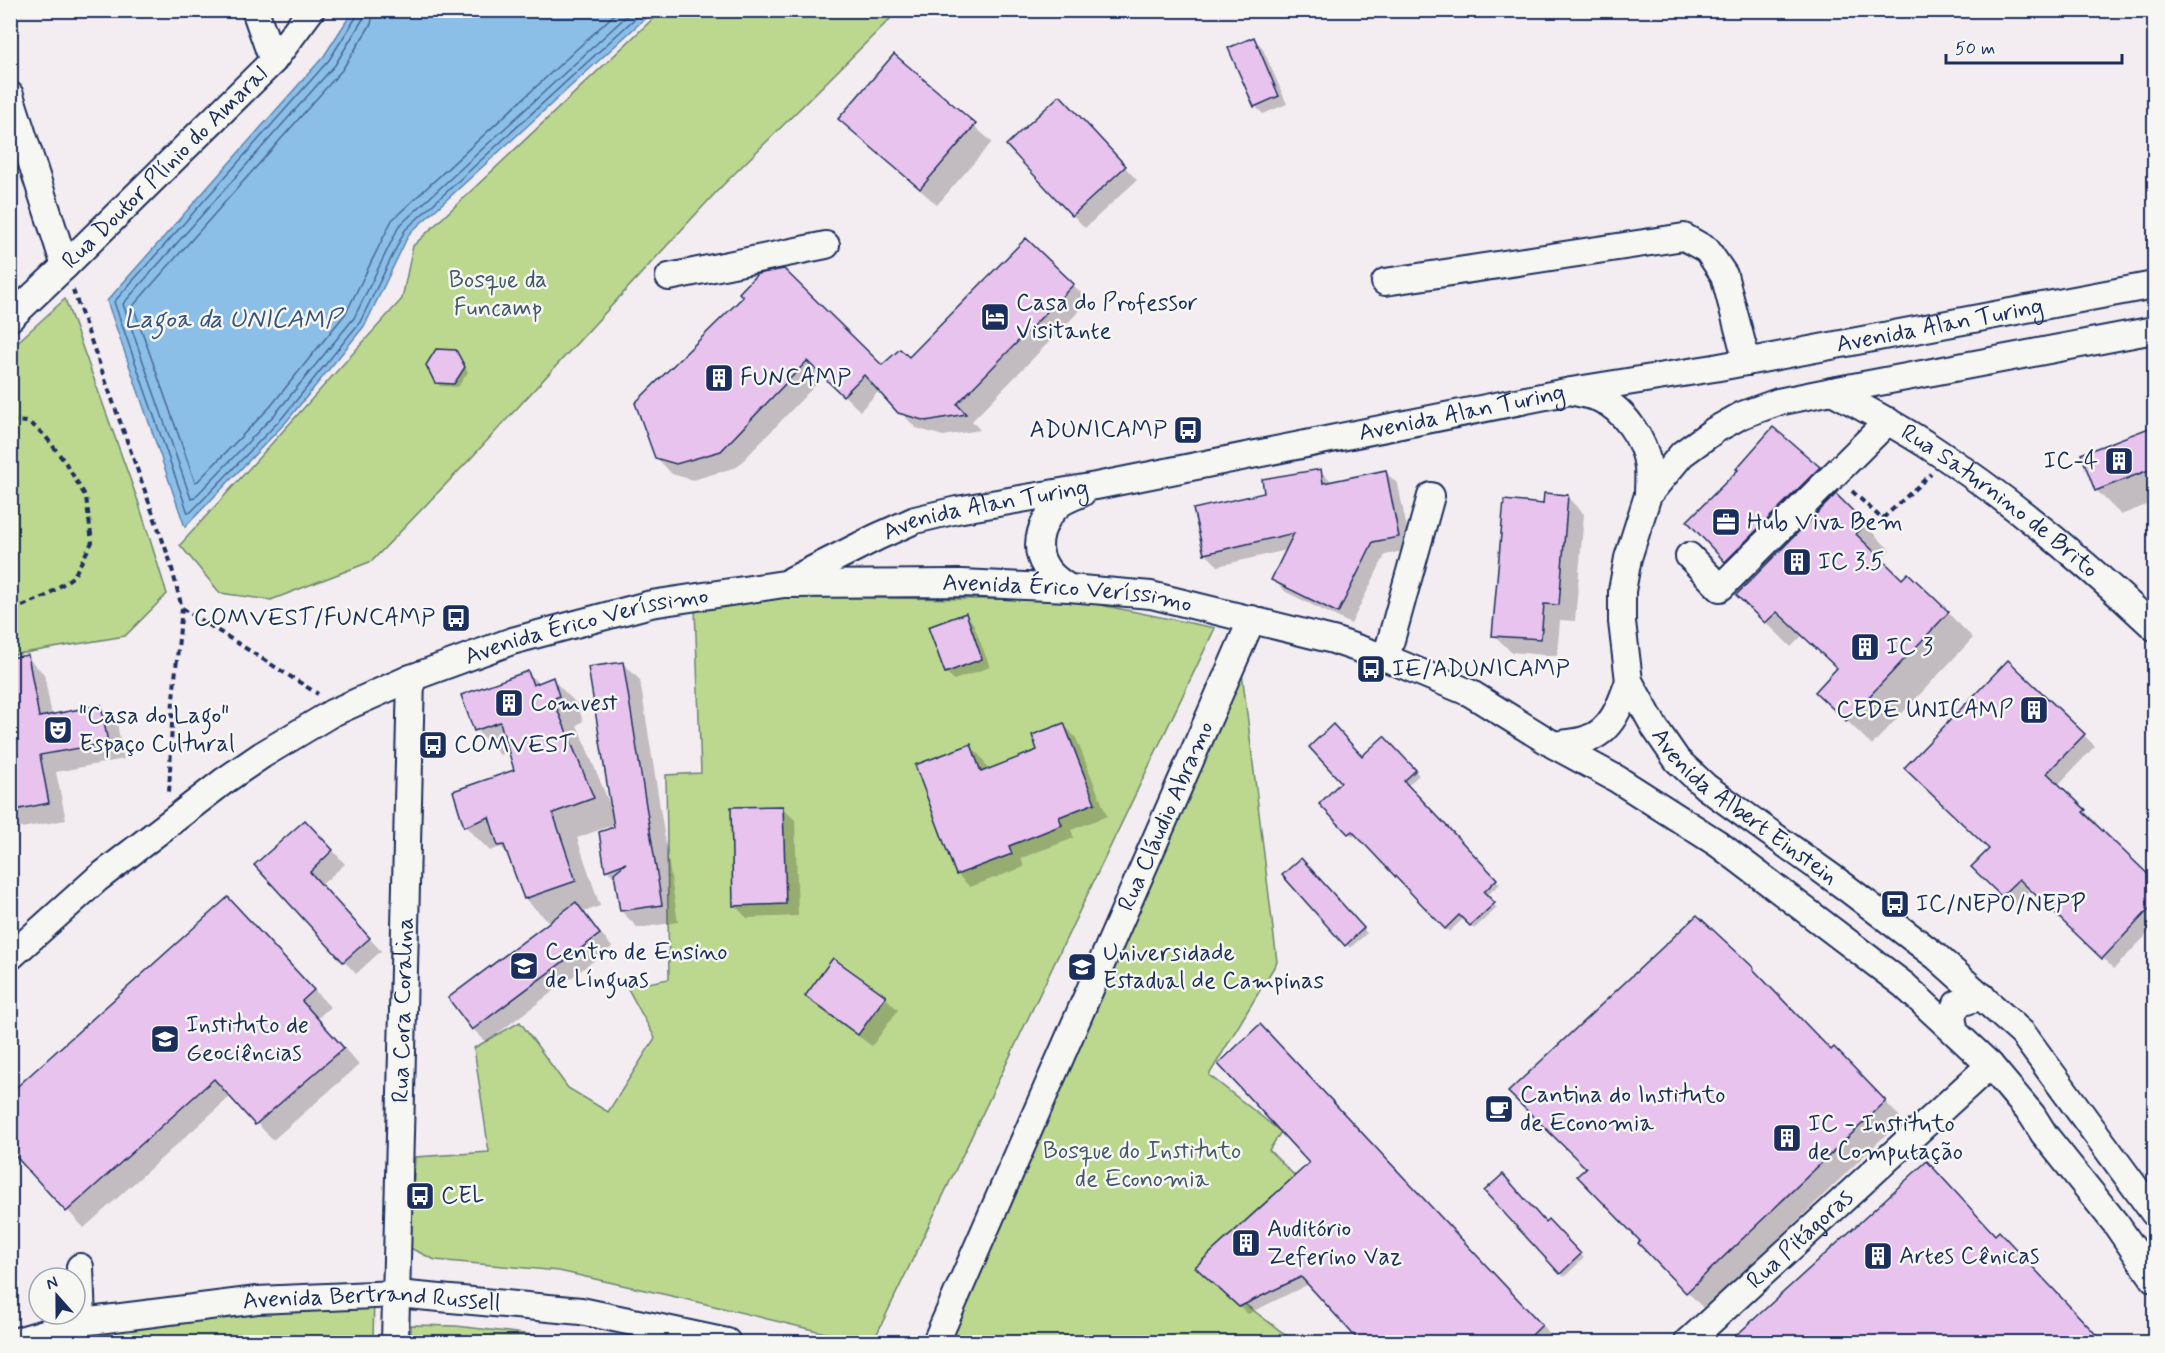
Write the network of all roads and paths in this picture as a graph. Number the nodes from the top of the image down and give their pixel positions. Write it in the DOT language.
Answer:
graph roads {
  1 [pos="255,10"];
  2 [pos="310,10"];
  3 [pos="273,61"];
  4 [pos="10,96"];
  5 [pos="826,245"];
  6 [pos="65,266"];
  7 [pos="669,277"];
  8 [pos="1385,282"];
  9 [pos="2154,285"];
  10 [pos="10,318"];
  11 [pos="2154,330"];
  12 [pos="1747,362"];
  13 [pos="1832,391"];
  14 [pos="1571,392"];
  15 [pos="10,421"];
  16 [pos="1888,421"];
  17 [pos="1946,459"];
  18 [pos="1834,475"];
  19 [pos="1096,486"];
  20 [pos="1648,495"];
  21 [pos="1431,496"];
  22 [pos="1689,556"];
  23 [pos="784,584"];
  24 [pos="1069,588"];
  25 [pos="182,608"];
  26 [pos="10,611"];
  27 [pos="1252,619"];
  28 [pos="2154,627"];
  29 [pos="1386,658"];
  30 [pos="411,678"];
  31 [pos="1629,681"];
  32 [pos="325,699"];
  33 [pos="1554,745"];
  34 [pos="1745,813"];
  35 [pos="166,826"];
  36 [pos="1717,843"];
  37 [pos="10,957"];
  38 [pos="1982,996"];
  39 [pos="1955,1032"];
  40 [pos="1990,1065"];
  41 [pos="2060,1083"];
  42 [pos="2032,1115"];
  43 [pos="2154,1213"];
  44 [pos="2154,1279"];
  45 [pos="397,1294"];
  46 [pos="87,1321"];
  47 [pos="68,1326"];
  48 [pos="14,1342"];
  49 [pos="395,1342"];
  50 [pos="727,1342"];
  51 [pos="936,1342"];
  52 [pos="1688,1342"];
  1 -- 3 [label="street"];
  2 -- 3 [label="street, Rua Doutor Plínio do Amaral"];
  3 -- 6 [label="street, Rua Doutor Plínio do Amaral"];
  4 -- 6 [label="street"];
  5 -- 7 [label="street"];
  6 -- 10 [label="street, Rua Doutor Plínio do Amaral"];
  6 -- 25 [label="path"];
  8 -- 12 [label="street"];
  9 -- 12 [label="street, Avenida Alan Turing"];
  11 -- 13 [label="street, Avenida Alan Turing"];
  12 -- 14 [label="street, Avenida Alan Turing"];
  13 -- 16 [label="street, Rua Saturnino de Brito"];
  13 -- 20 [label="street, Avenida Albert Einstein"];
  14 -- 19 [label="street, Avenida Alan Turing"];
  14 -- 20 [label="street"];
  15 -- 26 [label="path"];
  16 -- 17 [label="street, Rua Saturnino de Brito"];
  16 -- 18 [label="street"];
  17 -- 18 [label="path"];
  17 -- 28 [label="street, Rua Saturnino de Brito"];
  18 -- 22 [label="street"];
  19 -- 23 [label="street, Avenida Alan Turing"];
  19 -- 24 [label="street"];
  20 -- 31 [label="street, Avenida Albert Einstein"];
  21 -- 29 [label="street"];
  23 -- 24 [label="street, Avenida Érico Veríssimo"];
  23 -- 30 [label="street, Avenida Érico Veríssimo"];
  24 -- 27 [label="street, Avenida Érico Veríssimo"];
  25 -- 32 [label="path"];
  25 -- 35 [label="path"];
  27 -- 29 [label="street, Avenida Albert Einstein"];
  27 -- 51 [label="street, Rua Cláudio Abramo"];
  29 -- 33 [label="street, Avenida Albert Einstein"];
  30 -- 35 [label="street, Avenida Érico Veríssimo"];
  30 -- 45 [label="street, Rua Cora Coralina"];
  31 -- 33 [label="street"];
  31 -- 34 [label="street, Avenida Albert Einstein"];
  33 -- 36 [label="street, Avenida Albert Einstein"];
  34 -- 36 [label="street"];
  34 -- 38 [label="street, Avenida Albert Einstein"];
  35 -- 37 [label="street, Avenida Érico Veríssimo"];
  36 -- 39 [label="street, Avenida Albert Einstein"];
  38 -- 39 [label="street"];
  38 -- 41 [label="street, Avenida Albert Einstein"];
  39 -- 40 [label="street, Avenida Albert Einstein"];
  40 -- 42 [label="street, Avenida Albert Einstein"];
  40 -- 52 [label="street, Rua Pitágoras"];
  41 -- 42 [label="street"];
  41 -- 43 [label="street, Avenida Albert Einstein"];
  42 -- 44 [label="street, Avenida Albert Einstein"];
  45 -- 46 [label="street, Avenida Bertrand Russell"];
  45 -- 49 [label="street, Rua Cora Coralina"];
  45 -- 50 [label="street, Avenida Bertrand Russell"];
  47 -- 48 [label="street, Avenida Bertrand Russell"];
}
